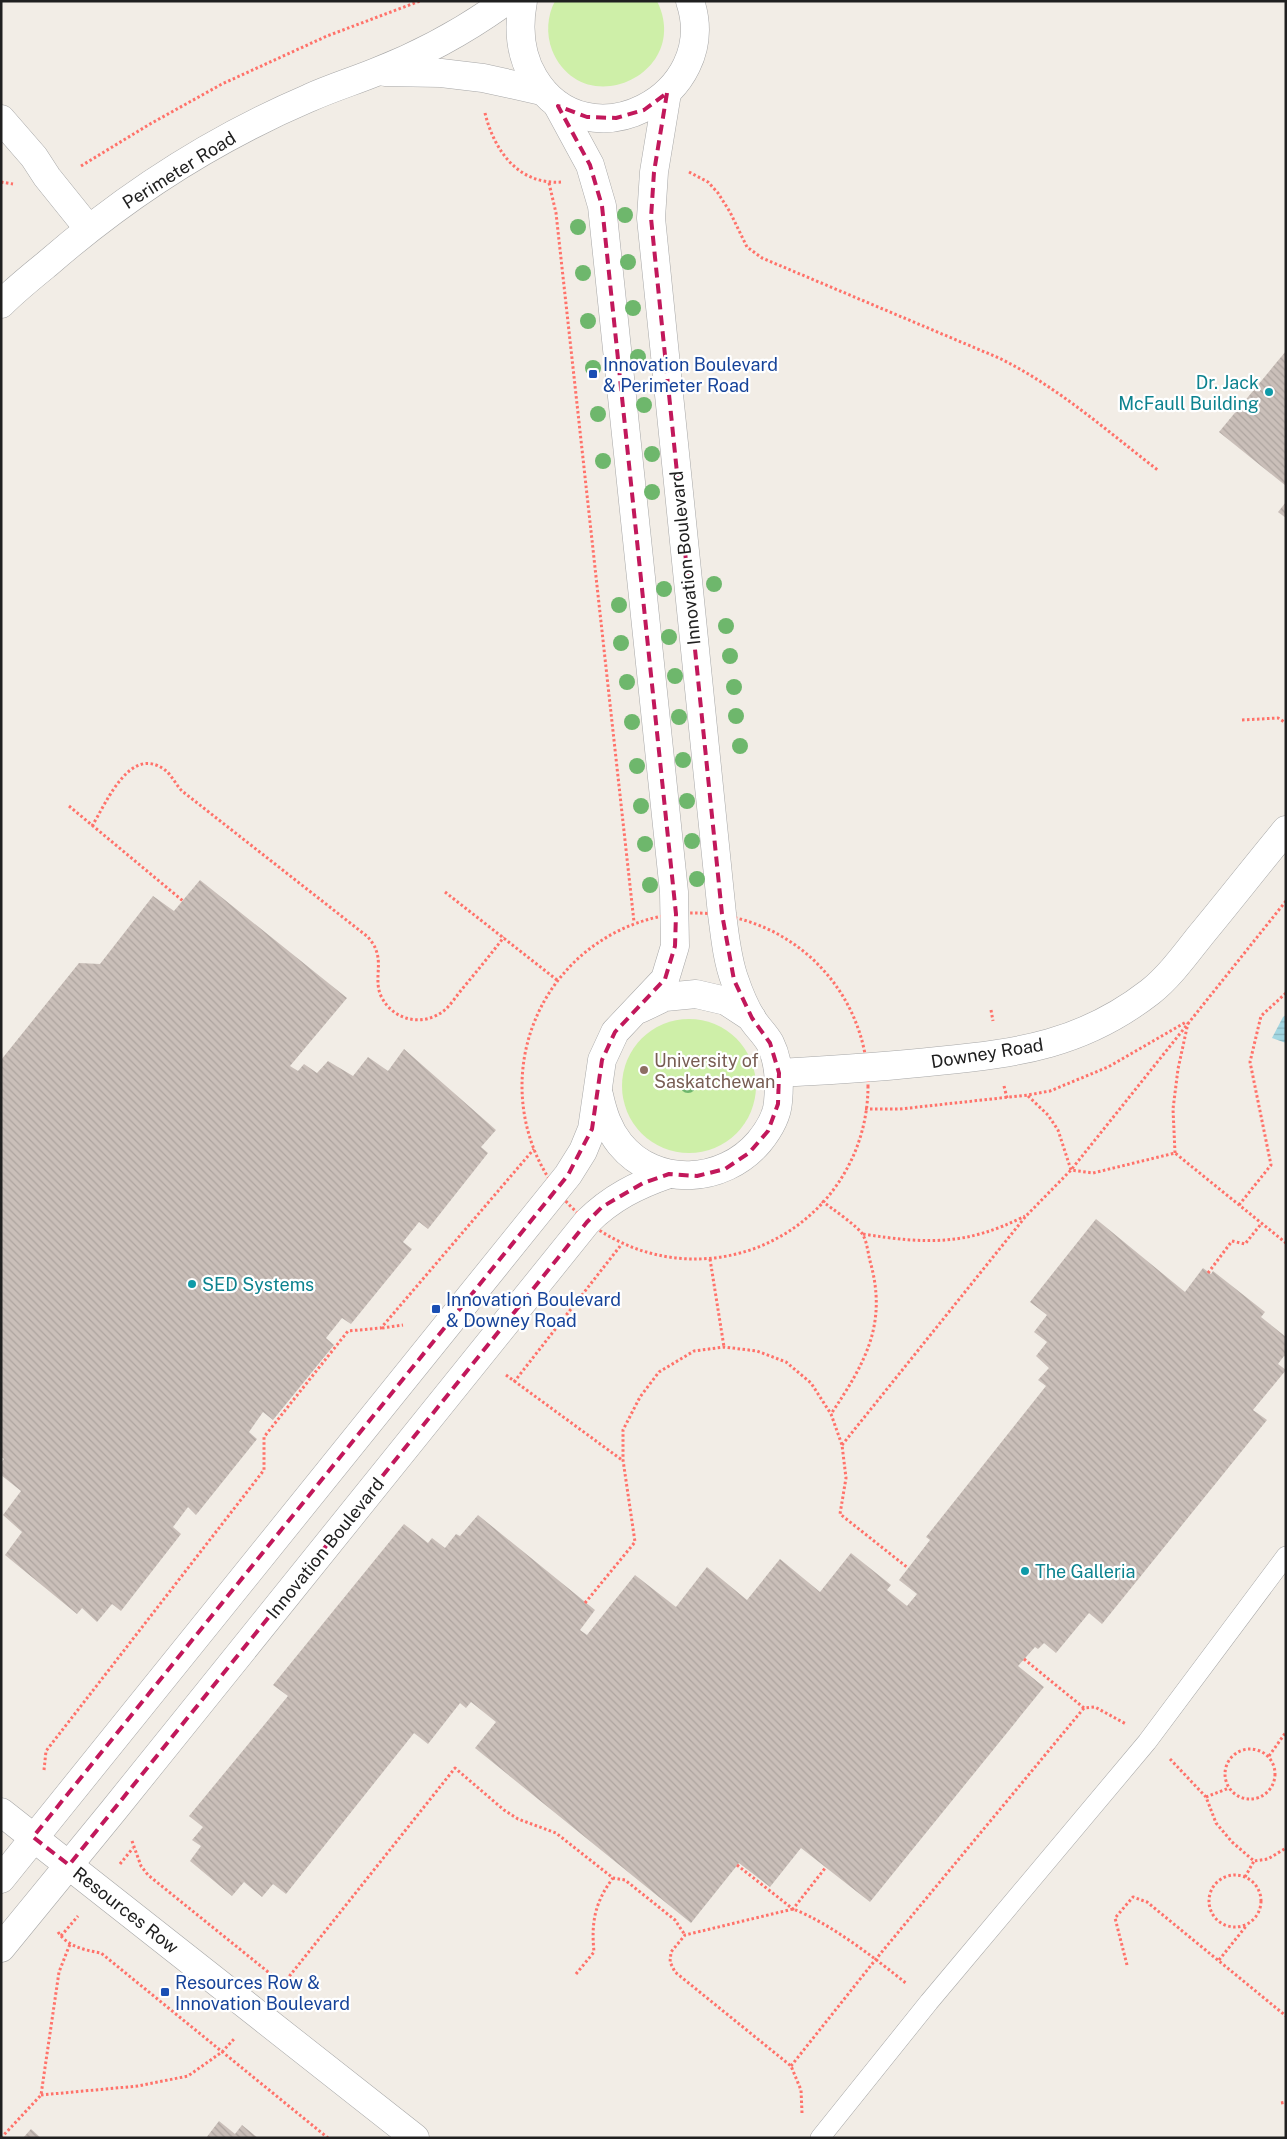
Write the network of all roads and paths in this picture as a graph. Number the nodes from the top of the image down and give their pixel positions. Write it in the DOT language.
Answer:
graph roads {
  1 [pos="420,1"];
  2 [pos="506,1"];
  3 [pos="523,1"];
  4 [pos="690,1"];
  5 [pos="378,72"];
  6 [pos="483,78"];
  7 [pos="667,93"];
  8 [pos="550,98"];
  9 [pos="1,119"];
  10 [pos="654,172"];
  11 [pos="47,177"];
  12 [pos="593,179"];
  13 [pos="1,182"];
  14 [pos="549,183"];
  15 [pos="88,228"];
  16 [pos="1,304"];
  17 [pos="1159,471"];
  18 [pos="1242,720"];
  19 [pos="1286,723"];
  20 [pos="68,806"];
  21 [pos="92,826"];
  22 [pos="1286,830"];
  23 [pos="445,892"];
  24 [pos="183,901"];
  25 [pos="1286,901"];
  26 [pos="676,914"];
  27 [pos="722,914"];
  28 [pos="634,922"];
  29 [pos="504,937"];
  30 [pos="557,980"];
  31 [pos="1286,993"];
  32 [pos="637,1010"];
  33 [pos="752,1018"];
  34 [pos="1189,1020"];
  35 [pos="867,1069"];
  36 [pos="779,1073"];
  37 [pos="598,1091"];
  38 [pos="1028,1095"];
  39 [pos="534,1149"];
  40 [pos="1175,1153"];
  41 [pos="1071,1170"];
  42 [pos="669,1174"];
  43 [pos="556,1190"];
  44 [pos="822,1201"];
  45 [pos="1239,1205"];
  46 [pos="1026,1216"];
  47 [pos="587,1222"];
  48 [pos="1261,1224"];
  49 [pos="863,1234"];
  50 [pos="1286,1244"];
  51 [pos="622,1245"];
  52 [pos="710,1259"];
  53 [pos="1208,1273"];
  54 [pos="724,1347"];
  55 [pos="514,1382"];
  56 [pos="831,1414"];
  57 [pos="842,1445"];
  58 [pos="1286,1556"];
  59 [pos="908,1568"];
  60 [pos="585,1603"];
  61 [pos="1084,1708"];
  62 [pos="1286,1732"];
  63 [pos="1269,1756"];
  64 [pos="44,1772"];
  65 [pos="1229,1788"];
  66 [pos="1206,1797"];
  67 [pos="1,1812"];
  68 [pos="33,1837"];
  69 [pos="132,1838"];
  70 [pos="1254,1861"];
  71 [pos="69,1865"];
  72 [pos="737,1865"];
  73 [pos="826,1867"];
  74 [pos="1245,1877"];
  75 [pos="613,1878"];
  76 [pos="1,1879"];
  77 [pos="37,1904"];
  78 [pos="793,1910"];
  79 [pos="1248,1924"];
  80 [pos="685,1935"];
  81 [pos="70,1944"];
  82 [pos="1,1948"];
  83 [pos="876,1960"];
  84 [pos="1219,1960"];
  85 [pos="1127,1965"];
  86 [pos="576,1974"];
  87 [pos="283,1984"];
  88 [pos="928,2002"];
  89 [pos="257,2013"];
  90 [pos="1286,2016"];
  91 [pos="222,2052"];
  92 [pos="791,2066"];
  93 [pos="42,2095"];
  94 [pos="1286,2102"];
  95 [pos="1281,2103"];
  96 [pos="802,2119"];
  97 [pos="1,2138"];
  98 [pos="328,2138"];
  99 [pos="415,2138"];
  100 [pos="820,2138"];
  1 -- 11 [label="path"];
  2 -- 5 [label="street, Perimeter Road"];
  3 -- 8 [label="street, Innovation Boulevard"];
  4 -- 7 [label="street"];
  5 -- 6 [label="street, Perimeter Road"];
  5 -- 15 [label="street, Perimeter Road"];
  6 -- 8 [label="street, Perimeter Road"];
  6 -- 14 [label="path"];
  7 -- 8 [label="street, Perimeter Road"];
  7 -- 10 [label="street, Innovation Boulevard"];
  8 -- 12 [label="street, Innovation Boulevard"];
  9 -- 11 [label="street"];
  10 -- 17 [label="path"];
  10 -- 27 [label="street, Innovation Boulevard"];
  11 -- 13 [label="path"];
  11 -- 15 [label="street"];
  12 -- 14 [label="path"];
  12 -- 26 [label="street, Innovation Boulevard"];
  14 -- 28 [label="path"];
  15 -- 16 [label="street, Perimeter Road"];
  18 -- 19 [label="path"];
  20 -- 21 [label="path"];
  21 -- 24 [label="path"];
  21 -- 29 [label="path"];
  22 -- 35 [label="street, Downey Road"];
  23 -- 29 [label="path"];
  25 -- 34 [label="path"];
  26 -- 27 [label="path"];
  26 -- 28 [label="path"];
  26 -- 32 [label="street, Innovation Boulevard"];
  27 -- 33 [label="street, Innovation Boulevard"];
  27 -- 35 [label="path"];
  28 -- 30 [label="path"];
  29 -- 30 [label="path"];
  30 -- 39 [label="path"];
  31 -- 45 [label="path"];
  32 -- 33 [label="street, Innovation Boulevard"];
  32 -- 37 [label="street, Innovation Boulevard"];
  33 -- 36 [label="street, Innovation Boulevard"];
  34 -- 40 [label="path"];
  34 -- 41 [label="path"];
  35 -- 36 [label="street, Downey Road"];
  35 -- 44 [label="path"];
  36 -- 42 [label="street, Innovation Boulevard"];
  37 -- 42 [label="street, Innovation Boulevard"];
  37 -- 43 [label="street, Innovation Boulevard"];
  38 -- 41 [label="path"];
  39 -- 43 [label="path"];
  39 -- 64 [label="path"];
  40 -- 41 [label="path"];
  40 -- 45 [label="path"];
  41 -- 46 [label="path"];
  42 -- 47 [label="street, Innovation Boulevard"];
  43 -- 47 [label="path"];
  43 -- 68 [label="street, Innovation Boulevard"];
  44 -- 49 [label="path"];
  44 -- 52 [label="path"];
  45 -- 48 [label="path"];
  46 -- 49 [label="path"];
  46 -- 57 [label="path"];
  47 -- 51 [label="path"];
  47 -- 71 [label="street, Innovation Boulevard"];
  48 -- 50 [label="path"];
  48 -- 53 [label="path"];
  49 -- 56 [label="path"];
  51 -- 52 [label="path"];
  51 -- 55 [label="path"];
  52 -- 54 [label="path"];
  54 -- 56 [label="path"];
  54 -- 60 [label="path"];
  56 -- 57 [label="path"];
  57 -- 59 [label="path"];
  58 -- 88 [label="lane"];
  61 -- 83 [label="path"];
  62 -- 63 [label="path"];
  63 -- 65 [label="path"];
  63 -- 65 [label="path"];
  65 -- 66 [label="path"];
  67 -- 68 [label="street, Resources Row"];
  68 -- 71 [label="street, Resources Row"];
  68 -- 76 [label="street, Innovation Boulevard"];
  69 -- 87 [label="path"];
  70 -- 74 [label="path"];
  71 -- 77 [label="street, Innovation Boulevard"];
  71 -- 89 [label="street, Resources Row"];
  72 -- 78 [label="path"];
  73 -- 78 [label="path"];
  74 -- 79 [label="path"];
  74 -- 79 [label="path"];
  75 -- 80 [label="path"];
  75 -- 86 [label="path"];
  75 -- 87 [label="path"];
  77 -- 81 [label="path"];
  77 -- 82 [label="street, Innovation Boulevard"];
  78 -- 80 [label="path"];
  78 -- 83 [label="path"];
  79 -- 84 [label="path"];
  80 -- 92 [label="path"];
  81 -- 91 [label="path"];
  81 -- 93 [label="path"];
  83 -- 88 [label="path"];
  83 -- 92 [label="path"];
  84 -- 85 [label="path"];
  84 -- 90 [label="path"];
  87 -- 89 [label="path"];
  88 -- 100 [label="lane"];
  89 -- 91 [label="path"];
  89 -- 99 [label="street, Resources Row"];
  91 -- 93 [label="path"];
  91 -- 98 [label="path"];
  92 -- 96 [label="path"];
  93 -- 97 [label="path"];
  94 -- 95 [label="path"];
}
